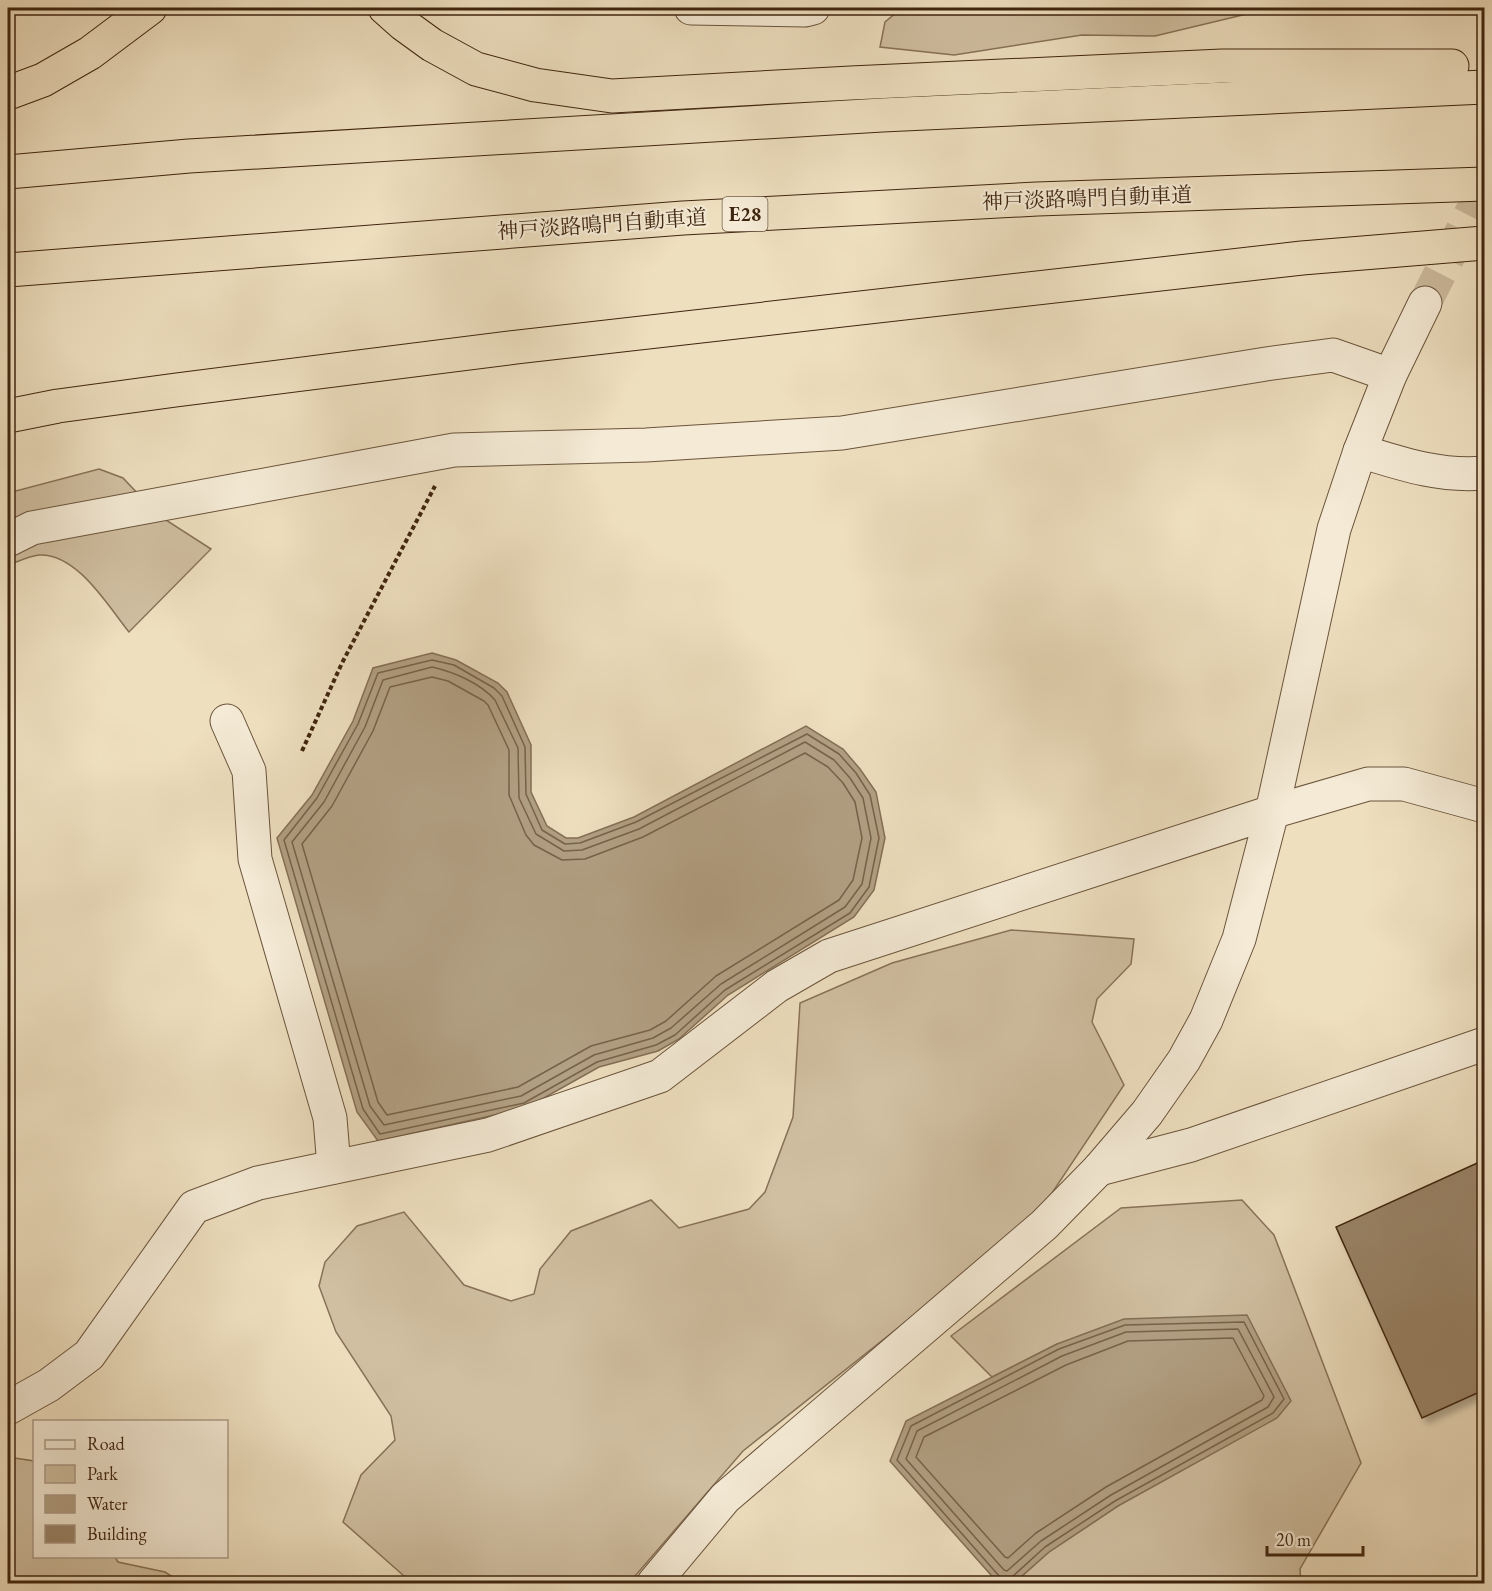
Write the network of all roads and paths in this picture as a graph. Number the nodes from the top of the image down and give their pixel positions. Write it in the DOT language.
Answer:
graph roads {
  1 [pos="150,8"];
  2 [pos="385,8"];
  3 [pos="691,8"];
  4 [pos="813,8"];
  5 [pos="1485,66"];
  6 [pos="1485,87"];
  7 [pos="8,93"];
  8 [pos="8,172"];
  9 [pos="1485,184"];
  10 [pos="1485,243"];
  11 [pos="8,270"];
  12 [pos="1425,303"];
  13 [pos="1390,375"];
  14 [pos="8,416"];
  15 [pos="454,450"];
  16 [pos="1360,451"];
  17 [pos="1485,473"];
  18 [pos="8,540"];
  19 [pos="227,721"];
  20 [pos="302,751"];
  21 [pos="1485,806"];
  22 [pos="1272,812"];
  23 [pos="1485,1044"];
  24 [pos="334,1167"];
  25 [pos="1099,1169"];
  26 [pos="8,1408"];
  27 [pos="653,1584"];
  1 -- 7 [label="highway"];
  2 -- 5 [label="highway"];
  3 -- 4 [label="street"];
  6 -- 8 [label="highway"];
  9 -- 11 [label="highway, 神戸淡路鳴門自動車道 / E28"];
  10 -- 14 [label="highway"];
  12 -- 13 [label="street"];
  13 -- 15 [label="street"];
  13 -- 16 [label="street"];
  15 -- 18 [label="street"];
  15 -- 20 [label="path"];
  16 -- 17 [label="street"];
  16 -- 22 [label="street"];
  19 -- 24 [label="street"];
  21 -- 22 [label="street"];
  22 -- 24 [label="street"];
  22 -- 25 [label="street"];
  23 -- 25 [label="street"];
  24 -- 26 [label="street"];
  25 -- 27 [label="street"];
}
